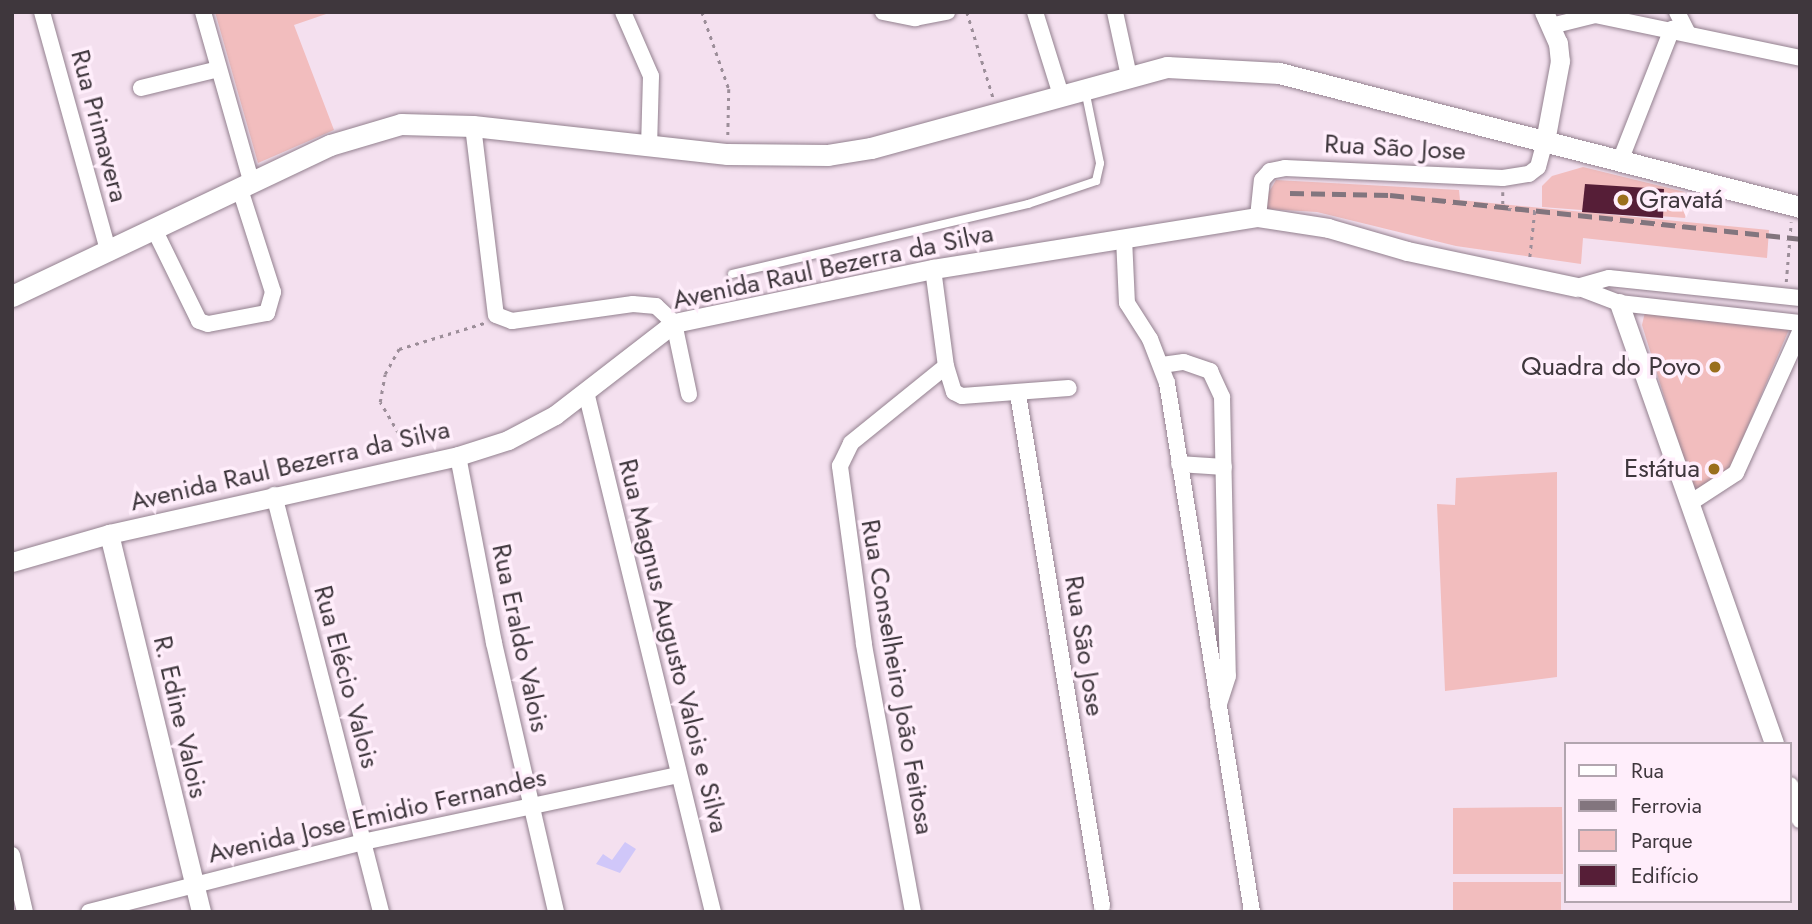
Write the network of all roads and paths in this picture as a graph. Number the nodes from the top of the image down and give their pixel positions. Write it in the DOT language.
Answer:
graph roads {
  1 [pos="42,12"];
  2 [pos="203,12"];
  3 [pos="623,12"];
  4 [pos="702,12"];
  5 [pos="883,12"];
  6 [pos="947,12"];
  7 [pos="967,12"];
  8 [pos="1035,12"];
  9 [pos="1115,12"];
  10 [pos="1677,12"];
  11 [pos="1601,14"];
  12 [pos="1547,19"];
  13 [pos="1679,31"];
  14 [pos="1800,58"];
  15 [pos="219,69"];
  16 [pos="1129,76"];
  17 [pos="141,88"];
  18 [pos="1085,89"];
  19 [pos="1061,95"];
  20 [pos="999,113"];
  21 [pos="472,126"];
  22 [pos="1545,141"];
  23 [pos="649,147"];
  24 [pos="727,154"];
  25 [pos="1620,161"];
  26 [pos="1503,178"];
  27 [pos="246,186"];
  28 [pos="1800,207"];
  29 [pos="1258,218"];
  30 [pos="1790,229"];
  31 [pos="155,231"];
  32 [pos="1124,238"];
  33 [pos="109,253"];
  34 [pos="1788,268"];
  35 [pos="933,269"];
  36 [pos="732,274"];
  37 [pos="1528,275"];
  38 [pos="1609,278"];
  39 [pos="1577,287"];
  40 [pos="1718,289"];
  41 [pos="12,296"];
  42 [pos="1800,298"];
  43 [pos="1619,303"];
  44 [pos="1717,313"];
  45 [pos="507,320"];
  46 [pos="674,323"];
  47 [pos="1800,323"];
  48 [pos="1800,332"];
  49 [pos="1162,365"];
  50 [pos="946,366"];
  51 [pos="1069,388"];
  52 [pos="586,392"];
  53 [pos="689,394"];
  54 [pos="1018,394"];
  55 [pos="458,456"];
  56 [pos="417,464"];
  57 [pos="1179,464"];
  58 [pos="1224,467"];
  59 [pos="274,495"];
  60 [pos="1690,503"];
  61 [pos="109,534"];
  62 [pos="12,562"];
  63 [pos="1217,710"];
  64 [pos="1773,742"];
  65 [pos="678,775"];
  66 [pos="1791,792"];
  67 [pos="530,806"];
  68 [pos="1800,818"];
  69 [pos="363,842"];
  70 [pos="12,855"];
  71 [pos="193,882"];
  72 [pos="1102,906"];
  73 [pos="25,912"];
  74 [pos="89,912"];
  75 [pos="201,912"];
  76 [pos="381,912"];
  77 [pos="556,912"];
  78 [pos="713,912"];
  79 [pos="913,912"];
  80 [pos="1252,912"];
  1 -- 33 [label="street, Rua Primavera"];
  2 -- 15 [label="street"];
  3 -- 23 [label="street"];
  4 -- 24 [label="path"];
  5 -- 6 [label="street"];
  7 -- 20 [label="path"];
  8 -- 19 [label="street"];
  9 -- 16 [label="street"];
  10 -- 13 [label="street"];
  11 -- 12 [label="street"];
  11 -- 13 [label="street"];
  12 -- 22 [label="street"];
  13 -- 14 [label="street"];
  13 -- 25 [label="street"];
  15 -- 17 [label="street"];
  15 -- 27 [label="street"];
  16 -- 18 [label="main road"];
  16 -- 22 [label="main road"];
  18 -- 19 [label="main road"];
  18 -- 36 [label="lane"];
  19 -- 20 [label="main road"];
  20 -- 24 [label="main road"];
  21 -- 23 [label="main road"];
  21 -- 27 [label="main road"];
  21 -- 45 [label="street"];
  22 -- 25 [label="main road"];
  22 -- 26 [label="street, Rua São Jose"];
  23 -- 24 [label="main road"];
  25 -- 28 [label="main road"];
  26 -- 29 [label="street, Rua São Jose"];
  26 -- 37 [label="path"];
  27 -- 31 [label="main road"];
  27 -- 31 [label="street"];
  29 -- 32 [label="street, Avenida Raul Bezerra da Silva"];
  29 -- 37 [label="street, Avenida Raul Bezerra da Silva"];
  30 -- 34 [label="path"];
  31 -- 33 [label="main road"];
  32 -- 35 [label="street, Avenida Raul Bezerra da Silva"];
  32 -- 49 [label="street"];
  33 -- 41 [label="main road"];
  35 -- 46 [label="street, Avenida Raul Bezerra da Silva"];
  35 -- 50 [label="street"];
  37 -- 39 [label="street, Avenida Raul Bezerra da Silva"];
  38 -- 39 [label="street, Avenida Raul Bezerra da Silva"];
  38 -- 40 [label="street, Avenida Raul Bezerra da Silva"];
  38 -- 43 [label="street"];
  39 -- 43 [label="street, Avenida Raul Bezerra da Silva"];
  40 -- 42 [label="street, Avenida Raul Bezerra da Silva"];
  40 -- 44 [label="street"];
  43 -- 44 [label="street, Avenida Raul Bezerra da Silva"];
  43 -- 60 [label="street"];
  44 -- 47 [label="street, Avenida Raul Bezerra da Silva"];
  45 -- 46 [label="street"];
  45 -- 56 [label="path"];
  46 -- 52 [label="street, Avenida Raul Bezerra da Silva"];
  46 -- 53 [label="street"];
  48 -- 60 [label="street"];
  49 -- 57 [label="street"];
  49 -- 58 [label="street"];
  50 -- 54 [label="street"];
  50 -- 79 [label="street, Rua Conselheiro João Feitosa"];
  51 -- 54 [label="street"];
  52 -- 55 [label="street, Avenida Raul Bezerra da Silva"];
  52 -- 65 [label="street, Rua Magnus Augusto Valois e Silva"];
  54 -- 72 [label="street, Rua São Jose"];
  55 -- 56 [label="street, Avenida Raul Bezerra da Silva"];
  55 -- 67 [label="street, Rua Eraldo Valois"];
  56 -- 59 [label="street, Avenida Raul Bezerra da Silva"];
  57 -- 58 [label="street"];
  57 -- 63 [label="street"];
  58 -- 63 [label="street"];
  59 -- 61 [label="street, Avenida Raul Bezerra da Silva"];
  59 -- 69 [label="street, Rua Elécio Valois"];
  60 -- 64 [label="street"];
  61 -- 62 [label="street, Avenida Raul Bezerra da Silva"];
  61 -- 71 [label="street, R. Edine Valois"];
  63 -- 80 [label="street"];
  65 -- 67 [label="street, Avenida Jose Emidio Fernandes"];
  65 -- 78 [label="street, Rua Magnus Augusto Valois e Silva"];
  66 -- 68 [label="street"];
  67 -- 69 [label="street, Avenida Jose Emidio Fernandes"];
  67 -- 77 [label="street, Rua Eraldo Valois"];
  69 -- 71 [label="street, Avenida Jose Emidio Fernandes"];
  69 -- 76 [label="street, Rua Elécio Valois"];
  70 -- 73 [label="street"];
  71 -- 74 [label="street, Avenida Jose Emidio Fernandes"];
  71 -- 75 [label="street, R. Edine Valois"];
}
